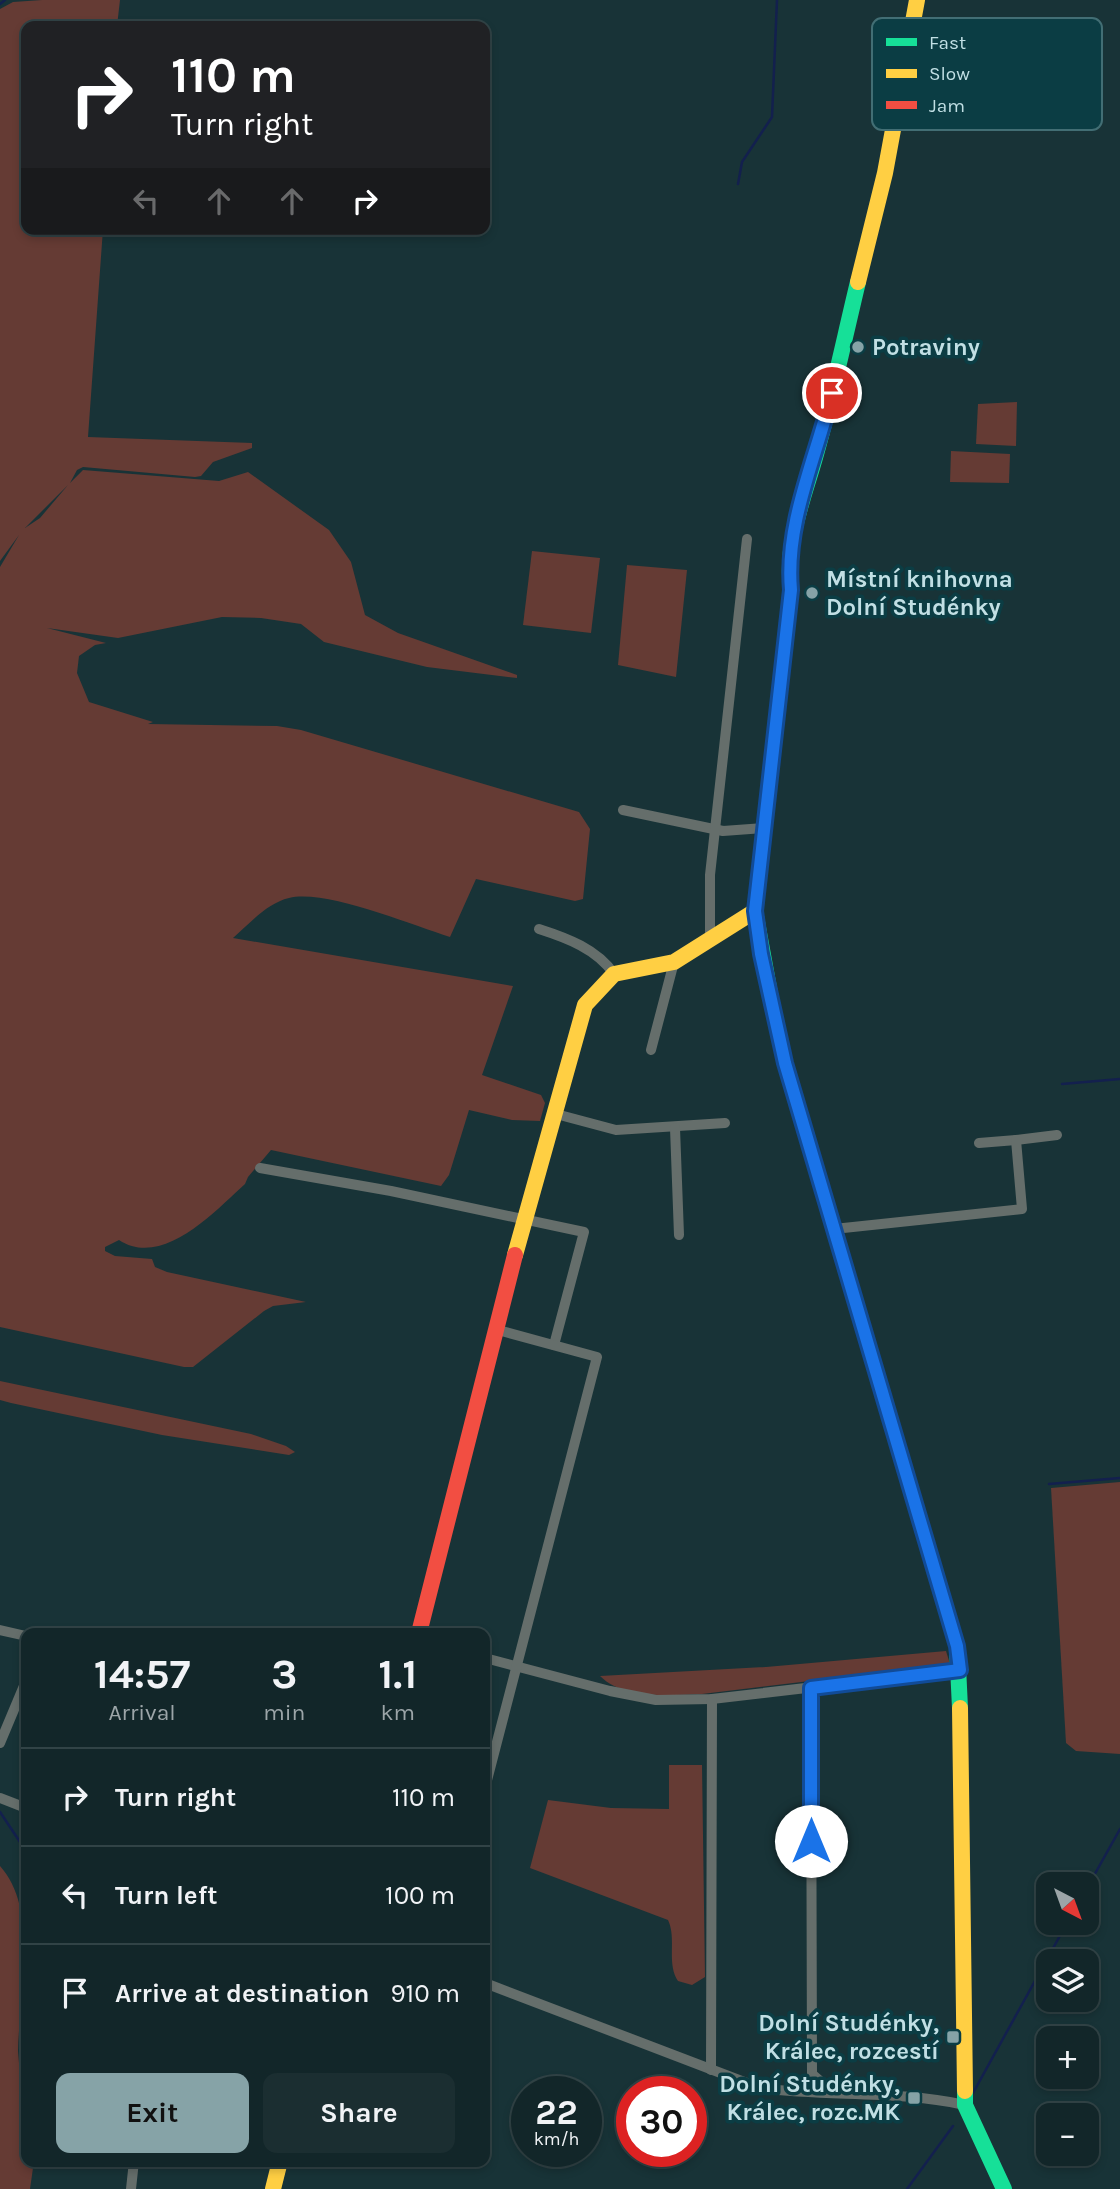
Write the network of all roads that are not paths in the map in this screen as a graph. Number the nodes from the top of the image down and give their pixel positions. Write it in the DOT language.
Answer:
graph roads {
  1 [pos="917,0"];
  2 [pos="914,18"];
  3 [pos="893,130"];
  4 [pos="747,539"];
  5 [pos="623,810"];
  6 [pos="764,828"];
  7 [pos="715,830"];
  8 [pos="755,911"];
  9 [pos="539,929"];
  10 [pos="715,939"];
  11 [pos="674,962"];
  12 [pos="614,974"];
  13 [pos="651,1050"];
  14 [pos="556,1114"];
  15 [pos="725,1123"];
  16 [pos="675,1128"];
  17 [pos="1057,1135"];
  18 [pos="1016,1140"];
  19 [pos="979,1143"];
  20 [pos="260,1168"];
  21 [pos="524,1218"];
  22 [pos="834,1229"];
  23 [pos="679,1235"];
  24 [pos="498,1329"];
  25 [pos="554,1345"];
  26 [pos="420,1628"];
  27 [pos="0,1630"];
  28 [pos="21,1635"];
  29 [pos="490,1659"];
  30 [pos="517,1666"];
  31 [pos="960,1670"];
  32 [pos="811,1688"];
  33 [pos="21,1694"];
  34 [pos="712,1699"];
  35 [pos="0,1711"];
  36 [pos="12,1716"];
  37 [pos="0,1743"];
  38 [pos="490,1769"];
  39 [pos="0,1798"];
  40 [pos="21,1806"];
  41 [pos="490,1985"];
  42 [pos="711,2070"];
  43 [pos="833,2092"];
  44 [pos="965,2105"];
  45 [pos="133,2167"];
  46 [pos="278,2167"];
  47 [pos="131,2189"];
  48 [pos="273,2189"];
  49 [pos="1004,2189"];
  1 -- 2 [label="street"];
  3 -- 6 [label="street"];
  4 -- 7 [label="street"];
  5 -- 7 [label="street"];
  6 -- 7 [label="street"];
  6 -- 8 [label="street"];
  7 -- 10 [label="street"];
  8 -- 10 [label="street"];
  8 -- 22 [label="street"];
  9 -- 12 [label="street"];
  10 -- 11 [label="street"];
  11 -- 12 [label="street"];
  11 -- 13 [label="street"];
  12 -- 14 [label="street"];
  14 -- 16 [label="street"];
  14 -- 21 [label="street"];
  15 -- 16 [label="street"];
  16 -- 23 [label="street"];
  17 -- 18 [label="street"];
  18 -- 19 [label="street"];
  18 -- 22 [label="street"];
  20 -- 21 [label="street"];
  21 -- 24 [label="street"];
  21 -- 25 [label="street"];
  22 -- 31 [label="street"];
  24 -- 25 [label="street"];
  24 -- 26 [label="street"];
  25 -- 30 [label="street"];
  27 -- 28 [label="street"];
  29 -- 30 [label="street"];
  30 -- 34 [label="street"];
  30 -- 38 [label="street"];
  31 -- 32 [label="street"];
  31 -- 44 [label="street"];
  32 -- 34 [label="street"];
  32 -- 43 [label="street"];
  33 -- 36 [label="street"];
  34 -- 42 [label="street"];
  35 -- 36 [label="street"];
  36 -- 37 [label="street"];
  39 -- 40 [label="street"];
  41 -- 42 [label="street"];
  42 -- 43 [label="street"];
  43 -- 44 [label="street"];
  44 -- 49 [label="street"];
  45 -- 47 [label="street"];
  46 -- 48 [label="street"];
}
